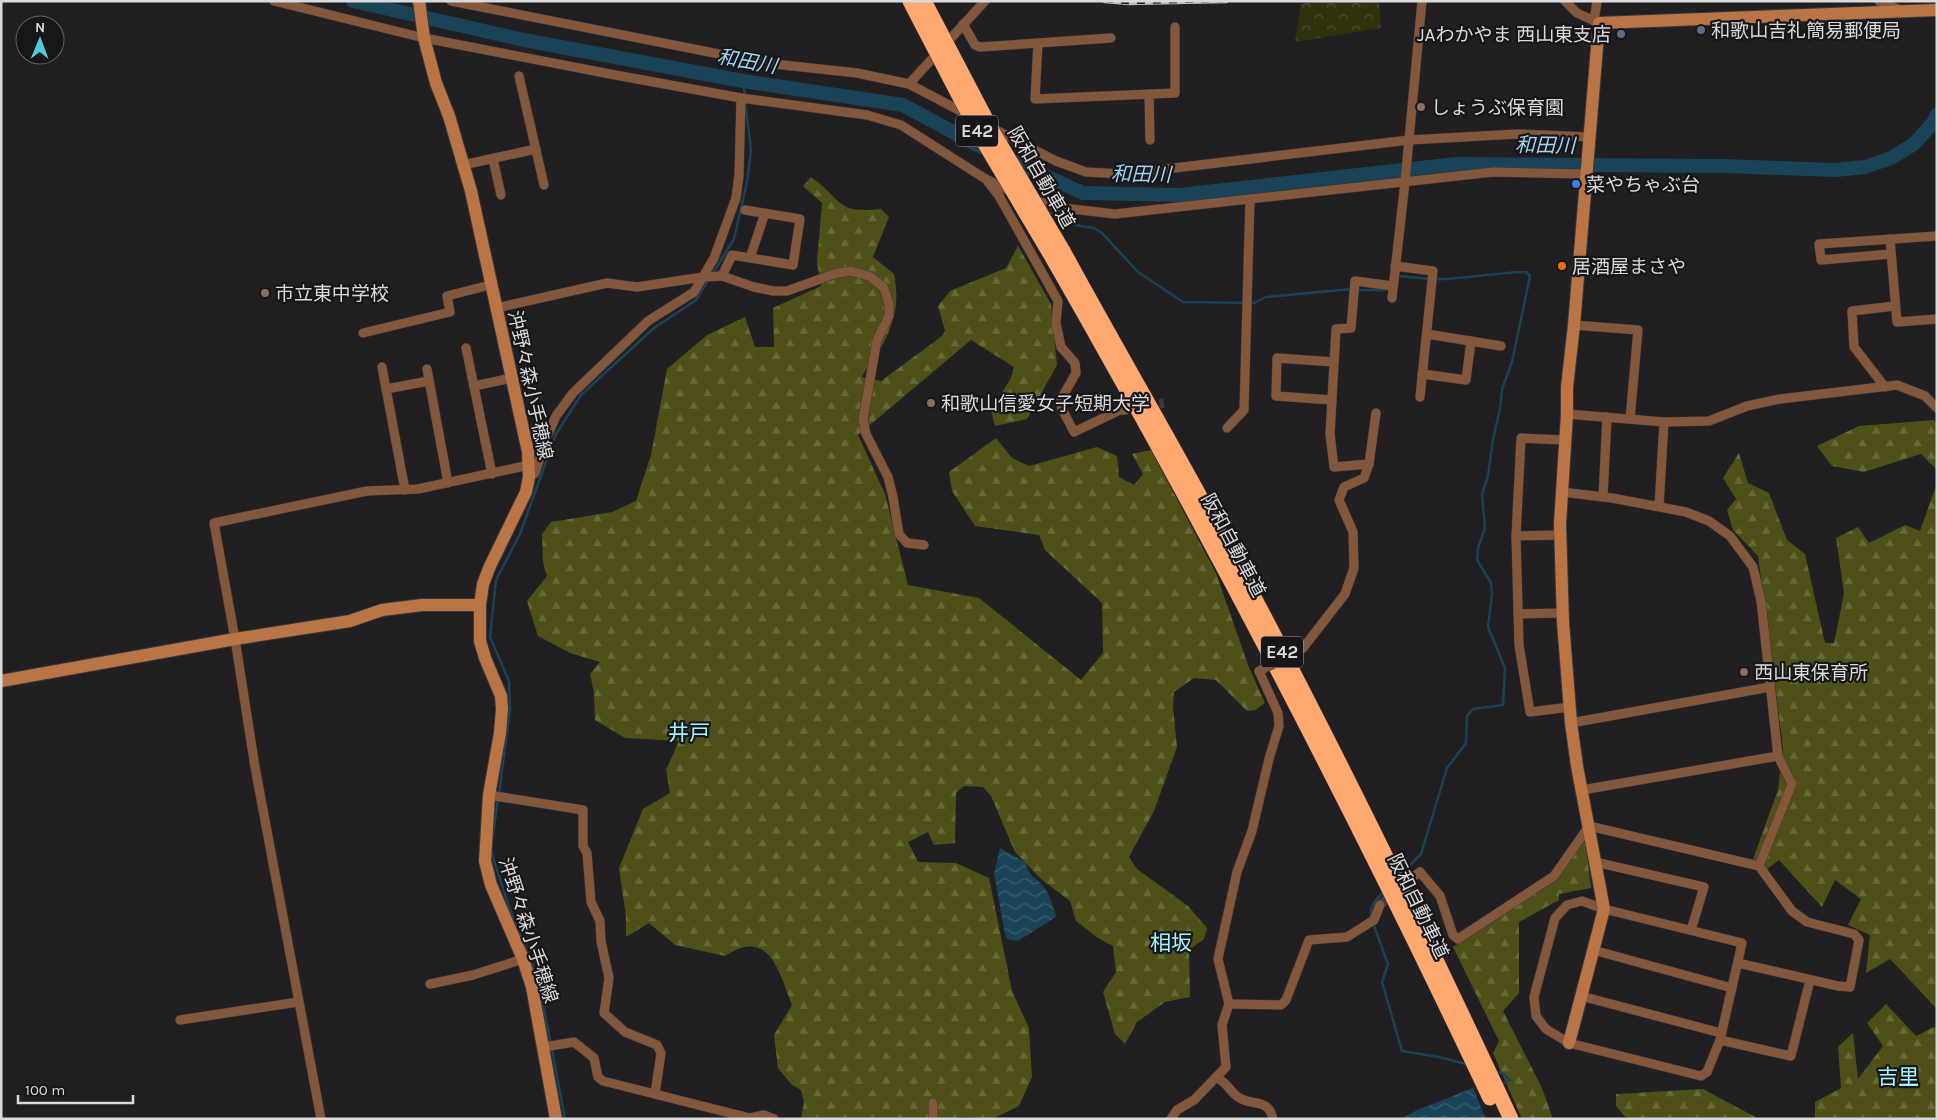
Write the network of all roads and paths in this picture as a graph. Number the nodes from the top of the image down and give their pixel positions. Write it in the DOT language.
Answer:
graph roads {
  1 [pos="274,1"];
  2 [pos="420,1"];
  3 [pos="451,1"];
  4 [pos="910,1"];
  5 [pos="924,1"];
  6 [pos="985,1"];
  7 [pos="1422,1"];
  8 [pos="1565,1"];
  9 [pos="1597,1"];
  10 [pos="1879,1"];
  11 [pos="1937,10"];
  12 [pos="1901,11"];
  13 [pos="1597,22"];
  14 [pos="963,24"];
  15 [pos="1175,27"];
  16 [pos="424,35"];
  17 [pos="1111,38"];
  18 [pos="1038,43"];
  19 [pos="519,76"];
  20 [pos="909,84"];
  21 [pos="1149,94"];
  22 [pos="742,98"];
  23 [pos="1591,136"];
  24 [pos="1150,140"];
  25 [pos="1409,142"];
  26 [pos="536,149"];
  27 [pos="493,159"];
  28 [pos="464,165"];
  29 [pos="1587,172"];
  30 [pos="984,178"];
  31 [pos="1405,180"];
  32 [pos="544,185"];
  33 [pos="501,195"];
  34 [pos="1250,199"];
  35 [pos="746,210"];
  36 [pos="765,213"];
  37 [pos="1937,236"];
  38 [pos="1890,239"];
  39 [pos="1057,254"];
  40 [pos="1891,254"];
  41 [pos="750,258"];
  42 [pos="1395,266"];
  43 [pos="722,276"];
  44 [pos="704,277"];
  45 [pos="490,285"];
  46 [pos="1393,286"];
  47 [pos="1392,298"];
  48 [pos="1896,306"];
  49 [pos="496,308"];
  50 [pos="1937,319"];
  51 [pos="1574,326"];
  52 [pos="363,333"];
  53 [pos="1427,334"];
  54 [pos="1471,341"];
  55 [pos="1501,346"];
  56 [pos="466,348"];
  57 [pos="1334,362"];
  58 [pos="382,367"];
  59 [pos="427,369"];
  60 [pos="1422,374"];
  61 [pos="512,378"];
  62 [pos="429,381"];
  63 [pos="474,386"];
  64 [pos="1885,387"];
  65 [pos="386,389"];
  66 [pos="1420,397"];
  67 [pos="1332,400"];
  68 [pos="1937,408"];
  69 [pos="1126,410"];
  70 [pos="1376,413"];
  71 [pos="1567,414"];
  72 [pos="1607,417"];
  73 [pos="1630,419"];
  74 [pos="1664,422"];
  75 [pos="1227,428"];
  76 [pos="1565,440"];
  77 [pos="1369,464"];
  78 [pos="529,471"];
  79 [pos="492,474"];
  80 [pos="448,483"];
  81 [pos="405,490"];
  82 [pos="1562,492"];
  83 [pos="1603,497"];
  84 [pos="1659,506"];
  85 [pos="1560,535"];
  86 [pos="1516,536"];
  87 [pos="924,545"];
  88 [pos="480,605"];
  89 [pos="1562,612"];
  90 [pos="1518,614"];
  91 [pos="235,639"];
  92 [pos="1,681"];
  93 [pos="1770,687"];
  94 [pos="1570,707"];
  95 [pos="1571,723"];
  96 [pos="1778,756"];
  97 [pos="1582,790"];
  98 [pos="489,795"];
  99 [pos="1588,826"];
  100 [pos="1595,862"];
  101 [pos="1759,866"];
  102 [pos="1410,879"];
  103 [pos="1380,905"];
  104 [pos="1604,908"];
  105 [pos="1691,930"];
  106 [pos="1593,950"];
  107 [pos="523,959"];
  108 [pos="1738,963"];
  109 [pos="1810,980"];
  110 [pos="430,984"];
  111 [pos="1732,988"];
  112 [pos="1581,996"];
  113 [pos="298,1002"];
  114 [pos="1229,1004"];
  115 [pos="180,1020"];
  116 [pos="1721,1037"];
  117 [pos="1569,1043"];
  118 [pos="544,1046"];
  119 [pos="1480,1064"];
  120 [pos="1217,1078"];
  121 [pos="655,1094"];
  122 [pos="933,1103"];
  123 [pos="321,1119"];
  124 [pos="556,1119"];
  125 [pos="774,1119"];
  126 [pos="933,1119"];
  127 [pos="1171,1119"];
  128 [pos="1273,1119"];
  129 [pos="1500,1119"];
  130 [pos="1511,1119"];
  1 -- 16 [label="street"];
  2 -- 16 [label="street, 沖野々森小手穂線"];
  3 -- 20 [label="street"];
  4 -- 39 [label="highway, 阪和自動車道 / E42, bridge"];
  5 -- 39 [label="highway, 阪和自動車道 / E42, bridge"];
  6 -- 14 [label="street"];
  7 -- 25 [label="street"];
  8 -- 13 [label="street"];
  9 -- 13 [label="street"];
  10 -- 12 [label="street"];
  11 -- 12 [label="street"];
  12 -- 13 [label="street"];
  13 -- 23 [label="street"];
  14 -- 18 [label="street"];
  14 -- 20 [label="street"];
  15 -- 21 [label="street"];
  16 -- 22 [label="street"];
  16 -- 28 [label="street, 沖野々森小手穂線"];
  17 -- 18 [label="street"];
  18 -- 21 [label="street"];
  19 -- 26 [label="street"];
  20 -- 25 [label="street"];
  21 -- 24 [label="street"];
  22 -- 30 [label="street"];
  22 -- 44 [label="street"];
  23 -- 25 [label="street"];
  23 -- 29 [label="street"];
  25 -- 31 [label="street"];
  26 -- 27 [label="street"];
  26 -- 32 [label="street"];
  27 -- 28 [label="street"];
  27 -- 33 [label="street"];
  28 -- 45 [label="street, 沖野々森小手穂線"];
  29 -- 31 [label="street"];
  29 -- 51 [label="street"];
  30 -- 34 [label="street"];
  30 -- 69 [label="street"];
  31 -- 34 [label="street"];
  31 -- 42 [label="street"];
  34 -- 75 [label="street"];
  35 -- 36 [label="street"];
  36 -- 41 [label="street"];
  36 -- 41 [label="street"];
  37 -- 38 [label="street"];
  38 -- 40 [label="street"];
  38 -- 40 [label="street"];
  39 -- 119 [label="highway, 阪和自動車道 / E42"];
  40 -- 48 [label="street"];
  41 -- 43 [label="street"];
  42 -- 46 [label="street"];
  42 -- 53 [label="street"];
  43 -- 44 [label="street"];
  43 -- 87 [label="street"];
  44 -- 49 [label="street"];
  44 -- 78 [label="street"];
  45 -- 49 [label="street, 沖野々森小手穂線"];
  45 -- 52 [label="street"];
  46 -- 47 [label="street"];
  46 -- 57 [label="street"];
  48 -- 50 [label="street"];
  48 -- 64 [label="street"];
  49 -- 61 [label="street, 沖野々森小手穂線"];
  51 -- 71 [label="street"];
  51 -- 73 [label="street"];
  53 -- 54 [label="street"];
  53 -- 60 [label="street"];
  54 -- 55 [label="street"];
  54 -- 60 [label="street"];
  56 -- 63 [label="street"];
  57 -- 67 [label="street"];
  57 -- 67 [label="street"];
  58 -- 65 [label="street"];
  59 -- 62 [label="street"];
  60 -- 66 [label="street"];
  61 -- 63 [label="street"];
  61 -- 78 [label="street, 沖野々森小手穂線"];
  62 -- 65 [label="street"];
  62 -- 80 [label="street"];
  63 -- 79 [label="street"];
  64 -- 68 [label="street"];
  64 -- 74 [label="street"];
  65 -- 81 [label="street"];
  67 -- 77 [label="street"];
  70 -- 77 [label="street"];
  71 -- 72 [label="street"];
  71 -- 76 [label="street"];
  72 -- 73 [label="street"];
  72 -- 83 [label="street"];
  73 -- 74 [label="street"];
  74 -- 84 [label="street"];
  76 -- 82 [label="street"];
  76 -- 86 [label="street"];
  77 -- 114 [label="street, bridge"];
  78 -- 79 [label="street"];
  78 -- 88 [label="street, 沖野々森小手穂線"];
  79 -- 80 [label="street"];
  80 -- 81 [label="street"];
  81 -- 91 [label="street"];
  82 -- 83 [label="street"];
  82 -- 85 [label="street"];
  83 -- 84 [label="street"];
  84 -- 93 [label="street"];
  85 -- 86 [label="street"];
  85 -- 89 [label="street"];
  86 -- 90 [label="street"];
  88 -- 91 [label="street"];
  88 -- 98 [label="street, 沖野々森小手穂線"];
  89 -- 90 [label="street"];
  89 -- 94 [label="street"];
  90 -- 94 [label="street"];
  91 -- 92 [label="street"];
  91 -- 113 [label="street"];
  93 -- 95 [label="street"];
  93 -- 96 [label="street"];
  94 -- 95 [label="street"];
  95 -- 97 [label="street"];
  96 -- 97 [label="street"];
  96 -- 101 [label="street"];
  97 -- 99 [label="street"];
  98 -- 107 [label="street, 沖野々森小手穂線"];
  98 -- 121 [label="street"];
  99 -- 100 [label="street"];
  99 -- 101 [label="street"];
  99 -- 102 [label="street"];
  100 -- 104 [label="street"];
  100 -- 105 [label="street"];
  101 -- 109 [label="street"];
  103 -- 114 [label="street"];
  104 -- 105 [label="street"];
  104 -- 106 [label="street"];
  104 -- 117 [label="street"];
  105 -- 108 [label="street"];
  106 -- 111 [label="street"];
  106 -- 112 [label="street"];
  107 -- 110 [label="street"];
  107 -- 118 [label="street, 沖野々森小手穂線"];
  108 -- 109 [label="street"];
  108 -- 111 [label="street"];
  109 -- 116 [label="street"];
  111 -- 116 [label="street"];
  112 -- 116 [label="street"];
  112 -- 117 [label="street"];
  113 -- 115 [label="street"];
  113 -- 123 [label="street"];
  114 -- 120 [label="street"];
  116 -- 117 [label="street"];
  118 -- 121 [label="street"];
  118 -- 124 [label="street, 沖野々森小手穂線"];
  119 -- 129 [label="highway, 阪和自動車道 / E42"];
  119 -- 130 [label="highway, 阪和自動車道 / E42"];
  120 -- 127 [label="street"];
  120 -- 128 [label="street"];
  121 -- 125 [label="street"];
  122 -- 126 [label="street"];
}
